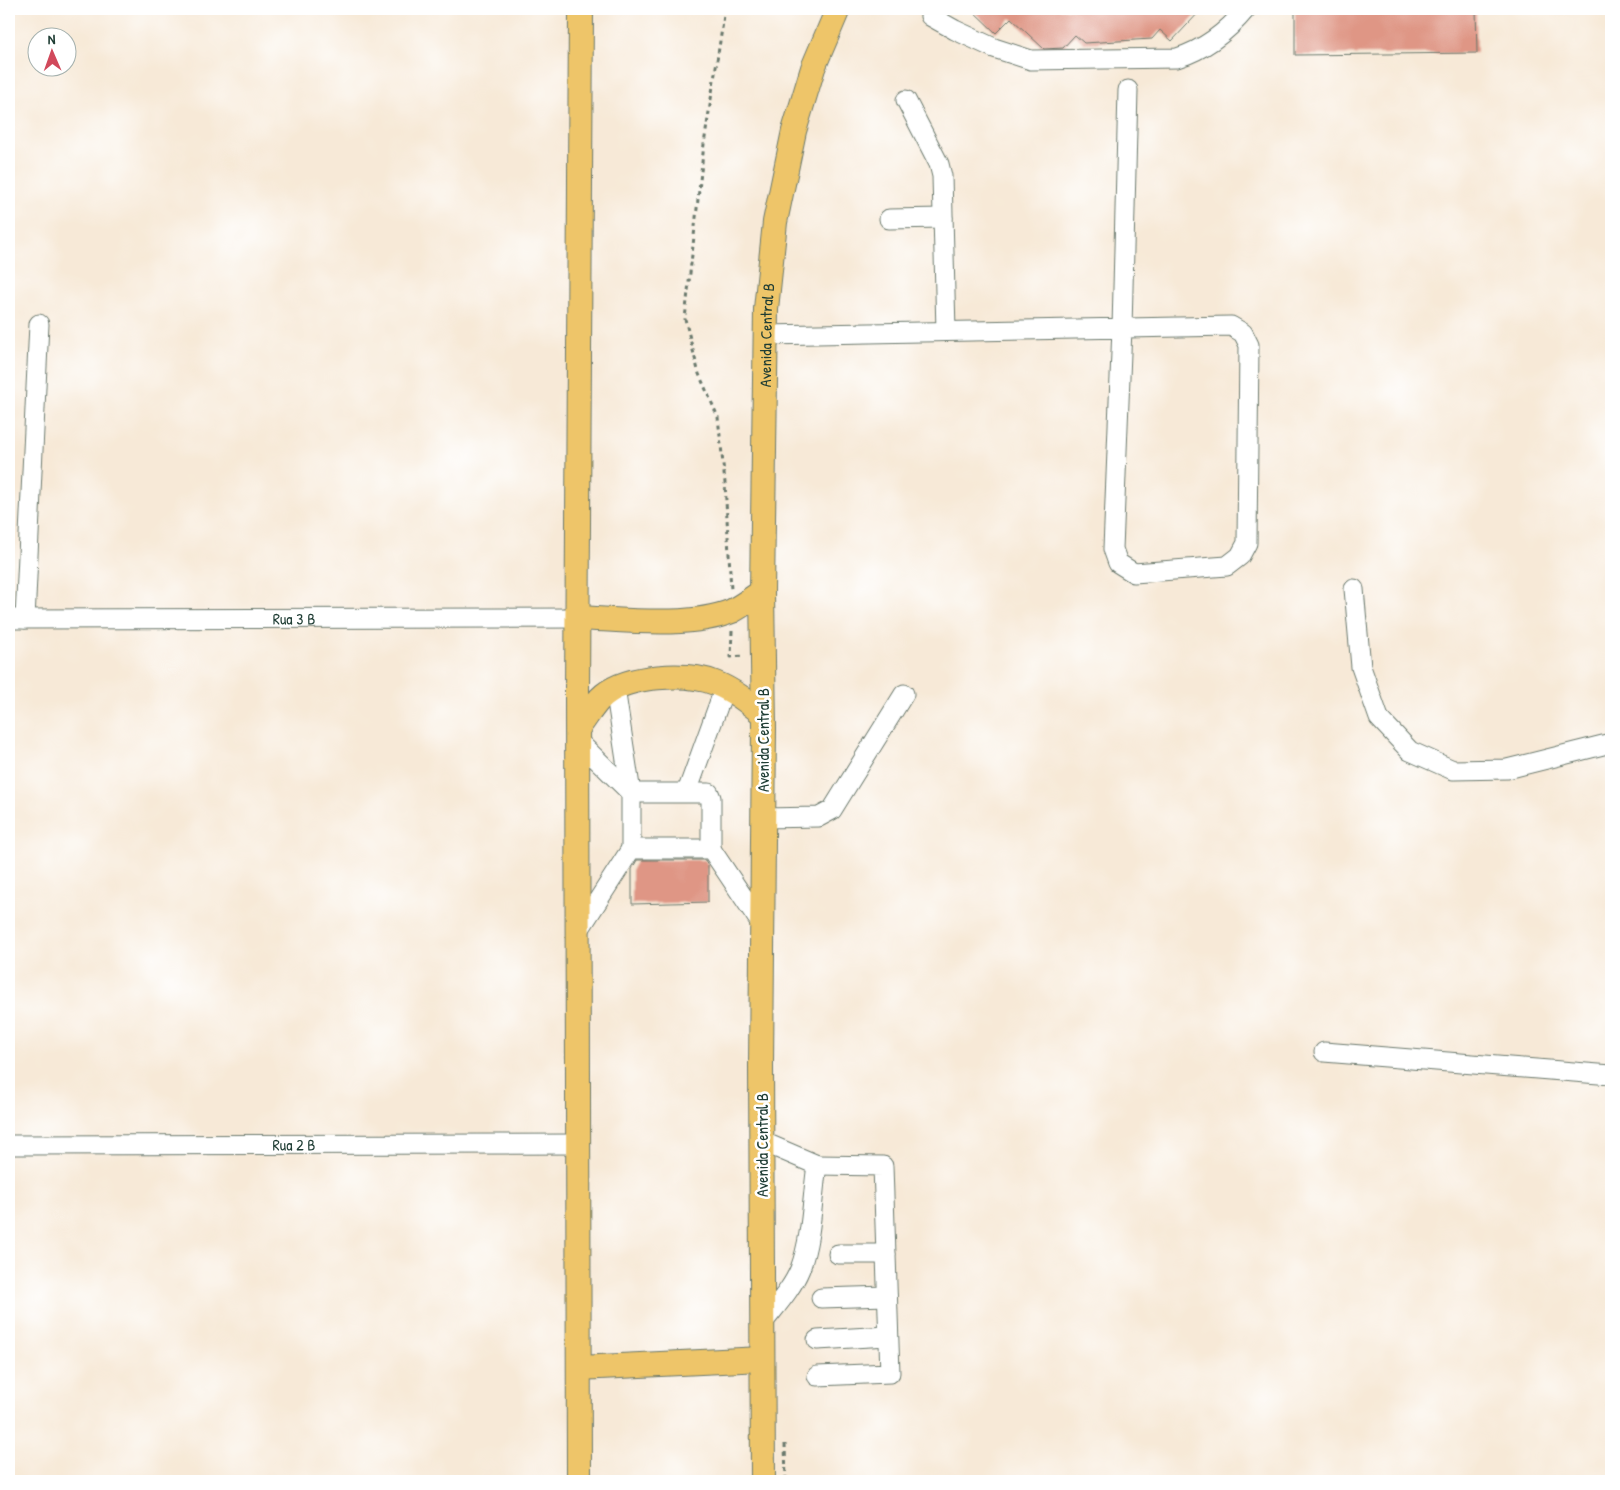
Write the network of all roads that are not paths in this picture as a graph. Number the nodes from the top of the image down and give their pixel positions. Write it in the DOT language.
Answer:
graph roads {
  1 [pos="581,9"];
  2 [pos="838,9"];
  3 [pos="1246,9"];
  4 [pos="930,16"];
  5 [pos="1128,90"];
  6 [pos="906,100"];
  7 [pos="943,218"];
  8 [pos="890,219"];
  9 [pos="39,324"];
  10 [pos="1122,328"];
  11 [pos="946,331"];
  12 [pos="766,335"];
  13 [pos="1354,588"];
  14 [pos="762,592"];
  15 [pos="579,618"];
  16 [pos="17,619"];
  17 [pos="725,687"];
  18 [pos="615,688"];
  19 [pos="904,694"];
  20 [pos="763,714"];
  21 [pos="578,735"];
  22 [pos="1611,743"];
  23 [pos="688,792"];
  24 [pos="631,793"];
  25 [pos="763,818"];
  26 [pos="631,849"];
  27 [pos="711,849"];
  28 [pos="762,926"];
  29 [pos="579,930"];
  30 [pos="1324,1052"];
  31 [pos="1611,1075"];
  32 [pos="762,1142"];
  33 [pos="580,1144"];
  34 [pos="9,1145"];
  35 [pos="817,1165"];
  36 [pos="838,1254"];
  37 [pos="886,1254"];
  38 [pos="887,1296"];
  39 [pos="821,1298"];
  40 [pos="762,1324"];
  41 [pos="888,1336"];
  42 [pos="817,1340"];
  43 [pos="762,1359"];
  44 [pos="579,1368"];
  45 [pos="817,1376"];
  46 [pos="579,1481"];
  47 [pos="762,1481"];
  1 -- 15 [label="main road"];
  2 -- 12 [label="main road, Avenida Central B"];
  3 -- 4 [label="street"];
  5 -- 10 [label="street"];
  6 -- 7 [label="street"];
  7 -- 8 [label="street"];
  7 -- 11 [label="street"];
  9 -- 16 [label="street"];
  10 -- 10 [label="street"];
  10 -- 11 [label="street"];
  11 -- 12 [label="street"];
  12 -- 14 [label="main road, Avenida Central B"];
  13 -- 22 [label="street"];
  14 -- 15 [label="main road"];
  14 -- 20 [label="main road, Avenida Central B"];
  15 -- 16 [label="street, Rua 3 B"];
  15 -- 21 [label="main road"];
  17 -- 18 [label="main road"];
  17 -- 20 [label="main road"];
  17 -- 23 [label="street"];
  18 -- 21 [label="main road"];
  18 -- 24 [label="street"];
  19 -- 25 [label="street"];
  20 -- 25 [label="main road, Avenida Central B"];
  21 -- 24 [label="street"];
  21 -- 29 [label="main road"];
  23 -- 24 [label="street"];
  23 -- 27 [label="street"];
  24 -- 26 [label="street"];
  25 -- 28 [label="main road, Avenida Central B"];
  26 -- 27 [label="street"];
  26 -- 29 [label="street"];
  27 -- 28 [label="street"];
  28 -- 32 [label="main road, Avenida Central B"];
  29 -- 33 [label="main road"];
  30 -- 31 [label="street"];
  32 -- 35 [label="street"];
  32 -- 40 [label="main road, Avenida Central B"];
  33 -- 34 [label="street, Rua 2 B"];
  33 -- 44 [label="main road"];
  35 -- 37 [label="street"];
  35 -- 40 [label="street"];
  36 -- 37 [label="street"];
  37 -- 38 [label="street"];
  38 -- 39 [label="street"];
  38 -- 41 [label="street"];
  40 -- 43 [label="main road, Avenida Central B"];
  41 -- 42 [label="street"];
  41 -- 45 [label="street"];
  43 -- 44 [label="main road"];
  43 -- 47 [label="main road, Avenida Central B"];
  44 -- 46 [label="main road"];
}
